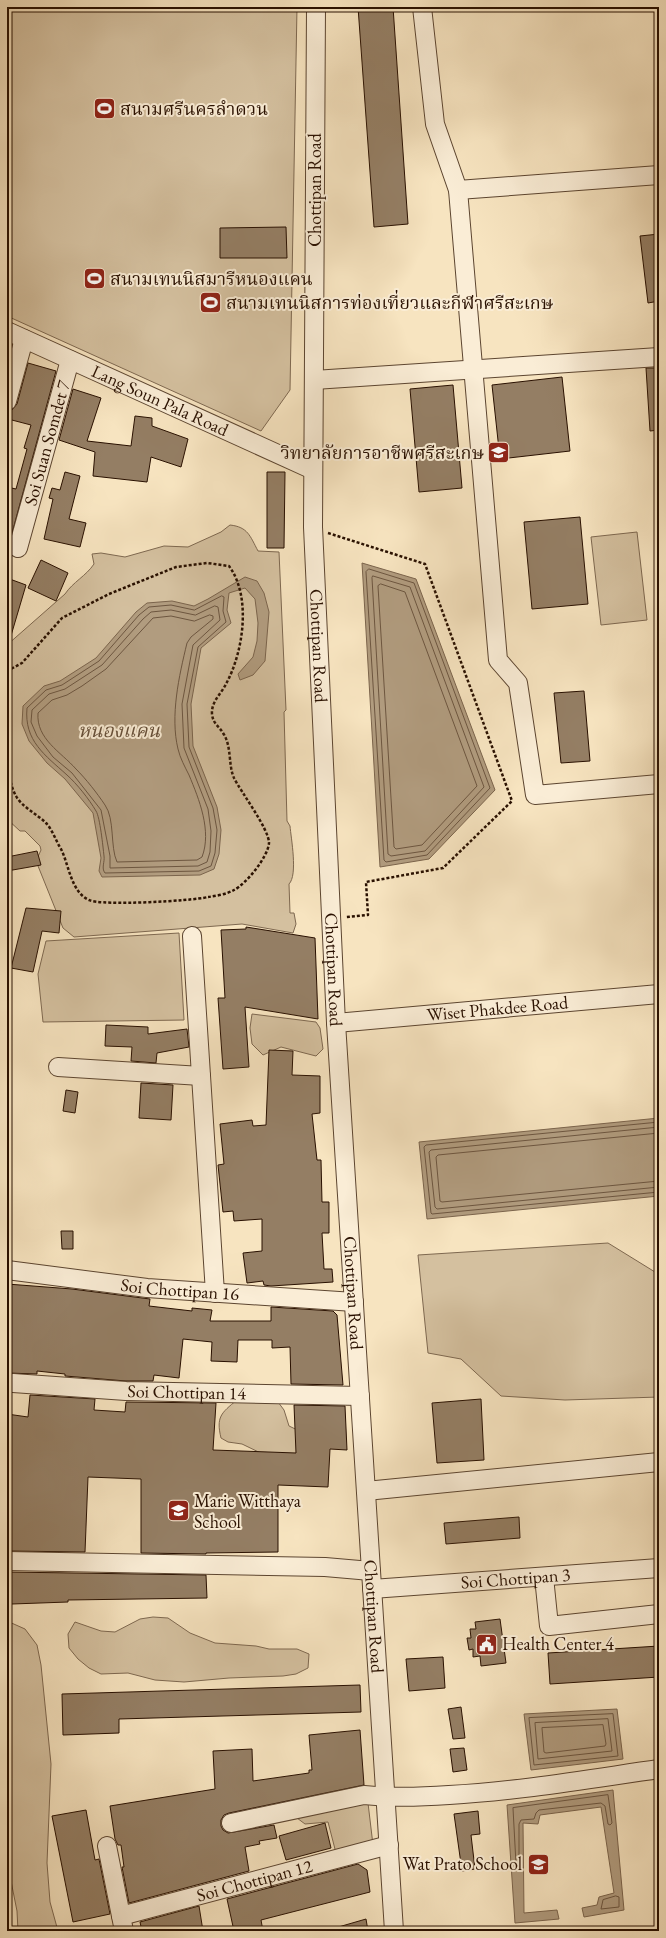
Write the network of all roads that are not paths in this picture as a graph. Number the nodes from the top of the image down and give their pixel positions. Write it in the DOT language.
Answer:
graph roads {
  1 [pos="316,7"];
  2 [pos="422,7"];
  3 [pos="659,175"];
  4 [pos="458,190"];
  5 [pos="7,331"];
  6 [pos="24,339"];
  7 [pos="659,357"];
  8 [pos="70,360"];
  9 [pos="474,369"];
  10 [pos="314,380"];
  11 [pos="7,401"];
  12 [pos="313,470"];
  13 [pos="18,548"];
  14 [pos="659,784"];
  15 [pos="192,936"];
  16 [pos="659,994"];
  17 [pos="336,1024"];
  18 [pos="58,1067"];
  19 [pos="201,1076"];
  20 [pos="7,1270"];
  21 [pos="215,1293"];
  22 [pos="354,1302"];
  23 [pos="13,1383"];
  24 [pos="360,1396"];
  25 [pos="659,1462"];
  26 [pos="366,1490"];
  27 [pos="7,1561"];
  28 [pos="659,1568"];
  29 [pos="371,1571"];
  30 [pos="544,1577"];
  31 [pos="372,1589"];
  32 [pos="659,1614"];
  33 [pos="659,1769"];
  34 [pos="386,1798"];
  35 [pos="231,1823"];
  36 [pos="388,1845"];
  37 [pos="107,1846"];
  38 [pos="122,1924"];
  39 [pos="394,1931"];
  1 -- 10 [label="street, Chottipan Road"];
  2 -- 4 [label="street"];
  3 -- 4 [label="street"];
  4 -- 9 [label="street"];
  5 -- 6 [label="street, Lang Soun Pala Road"];
  6 -- 8 [label="street, Lang Soun Pala Road"];
  6 -- 11 [label="street"];
  7 -- 9 [label="street"];
  8 -- 12 [label="street, Lang Soun Pala Road"];
  8 -- 13 [label="street, Soi Suan Somdet 7"];
  9 -- 10 [label="street"];
  9 -- 14 [label="street"];
  10 -- 12 [label="street, Chottipan Road"];
  12 -- 17 [label="street, Chottipan Road"];
  15 -- 19 [label="street"];
  16 -- 17 [label="street, Wiset Phakdee Road"];
  17 -- 22 [label="street, Chottipan Road"];
  18 -- 19 [label="street"];
  19 -- 21 [label="street"];
  20 -- 21 [label="street, Soi Chottipan 16"];
  21 -- 22 [label="street, Soi Chottipan 16"];
  22 -- 24 [label="street, Chottipan Road"];
  23 -- 24 [label="street, Soi Chottipan 14"];
  24 -- 26 [label="street, Chottipan Road"];
  25 -- 26 [label="street"];
  26 -- 29 [label="street, Chottipan Road"];
  27 -- 29 [label="street"];
  28 -- 30 [label="street, Soi Chottipan 3"];
  29 -- 31 [label="street, Chottipan Road"];
  30 -- 31 [label="street, Soi Chottipan 3"];
  30 -- 32 [label="street"];
  31 -- 34 [label="street, Chottipan Road"];
  33 -- 34 [label="street"];
  34 -- 35 [label="street"];
  34 -- 36 [label="street, Chottipan Road"];
  36 -- 38 [label="street, Soi Chottipan 12"];
  36 -- 39 [label="street, Chottipan Road"];
  37 -- 38 [label="street, Soi Chottipan 12"];
}
